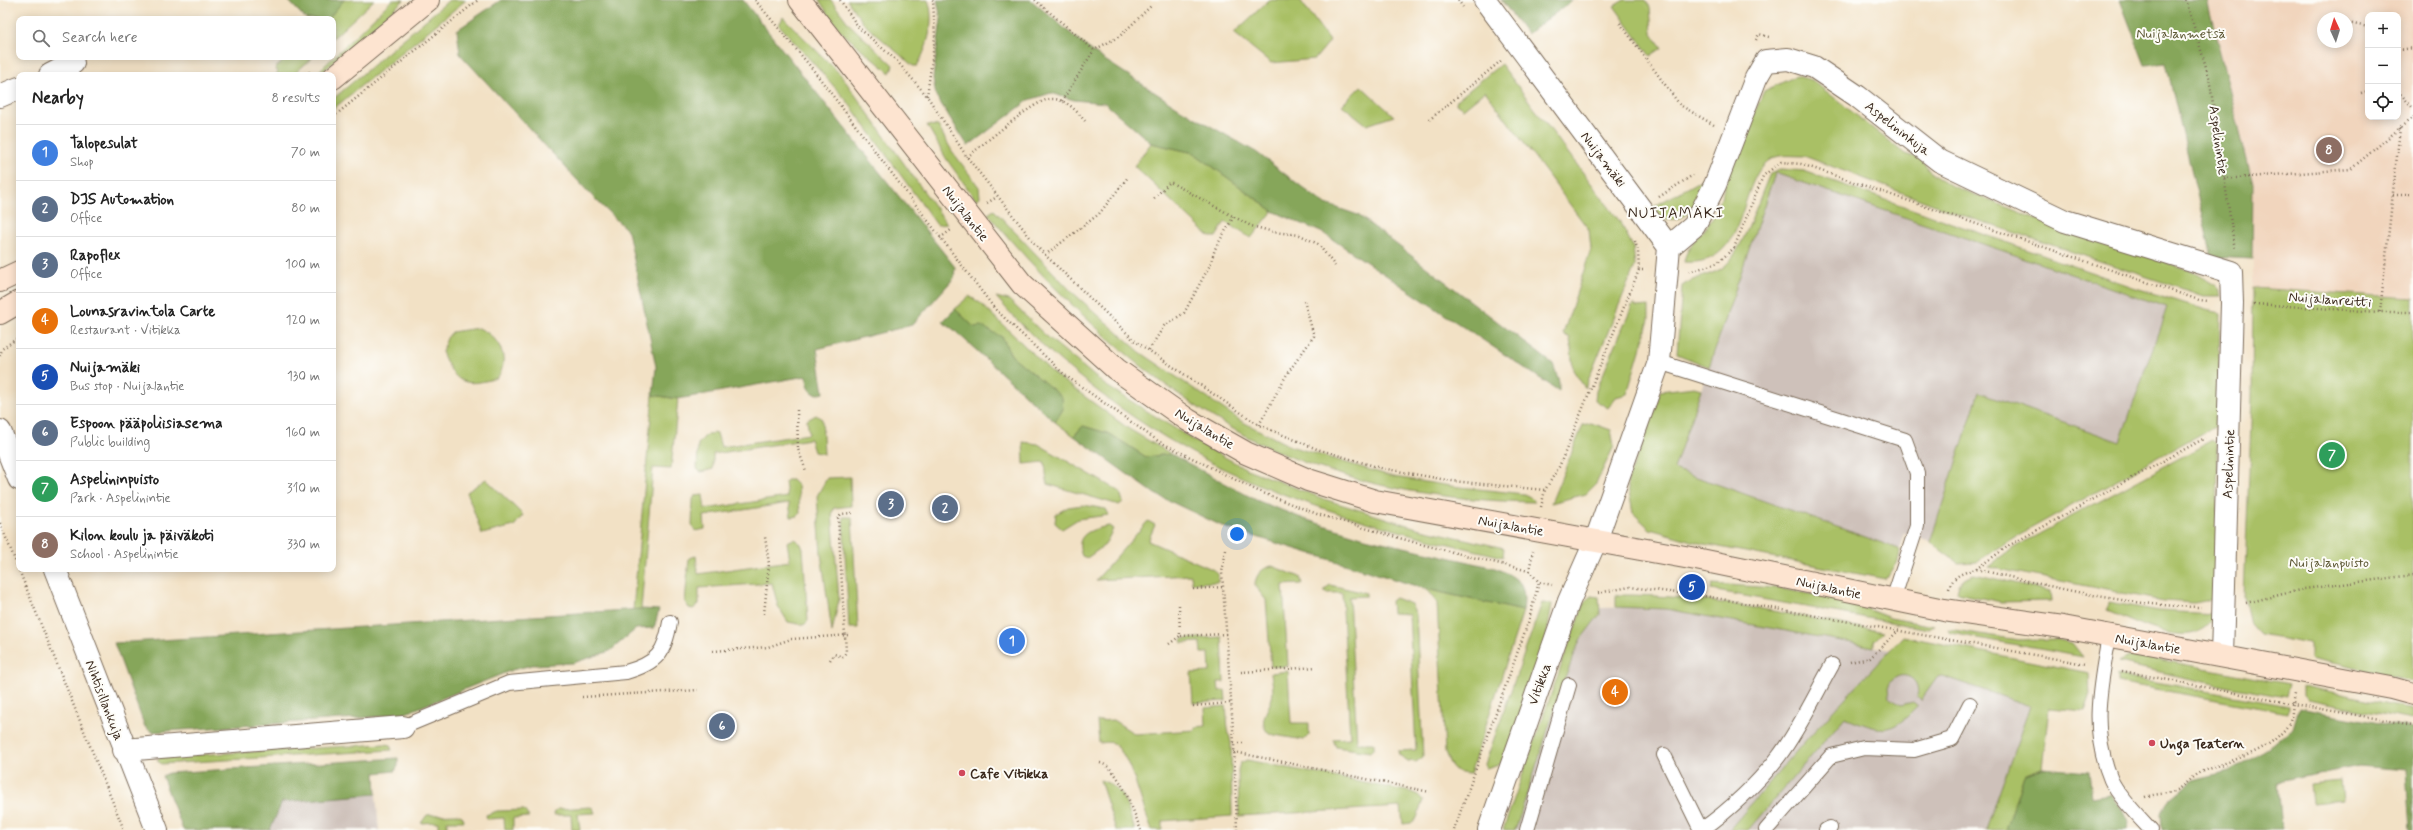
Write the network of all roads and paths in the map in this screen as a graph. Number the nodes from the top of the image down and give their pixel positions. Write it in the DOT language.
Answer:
graph roads {
  1 [pos="428,0"];
  2 [pos="478,0"];
  3 [pos="800,0"];
  4 [pos="840,0"];
  5 [pos="933,0"];
  6 [pos="1035,0"];
  7 [pos="1485,0"];
  8 [pos="2186,0"];
  9 [pos="1151,6"];
  10 [pos="1620,23"];
  11 [pos="2353,24"];
  12 [pos="2365,26"];
  13 [pos="2413,48"];
  14 [pos="1094,50"];
  15 [pos="2401,50"];
  16 [pos="1503,60"];
  17 [pos="73,63"];
  18 [pos="56,72"];
  19 [pos="336,76"];
  20 [pos="16,89"];
  21 [pos="2365,92"];
  22 [pos="2361,93"];
  23 [pos="2401,94"];
  24 [pos="0,96"];
  25 [pos="927,96"];
  26 [pos="1062,101"];
  27 [pos="2413,108"];
  28 [pos="336,114"];
  29 [pos="2413,117"];
  30 [pos="1429,120"];
  31 [pos="1085,121"];
  32 [pos="1717,126"];
  33 [pos="2400,128"];
  34 [pos="967,157"];
  35 [pos="1128,177"];
  36 [pos="2224,179"];
  37 [pos="2393,195"];
  38 [pos="2413,195"];
  39 [pos="1154,198"];
  40 [pos="1234,216"];
  41 [pos="1669,247"];
  42 [pos="1045,255"];
  43 [pos="2235,264"];
  44 [pos="1335,266"];
  45 [pos="1669,272"];
  46 [pos="16,273"];
  47 [pos="0,281"];
  48 [pos="1304,301"];
  49 [pos="2239,303"];
  50 [pos="16,304"];
  51 [pos="2380,312"];
  52 [pos="2413,312"];
  53 [pos="0,313"];
  54 [pos="16,339"];
  55 [pos="1149,350"];
  56 [pos="0,356"];
  57 [pos="1659,362"];
  58 [pos="797,410"];
  59 [pos="1259,425"];
  60 [pos="2229,426"];
  61 [pos="0,431"];
  62 [pos="16,471"];
  63 [pos="806,471"];
  64 [pos="1544,490"];
  65 [pos="852,513"];
  66 [pos="0,523"];
  67 [pos="1537,530"];
  68 [pos="765,537"];
  69 [pos="1596,540"];
  70 [pos="1226,550"];
  71 [pos="16,563"];
  72 [pos="1976,569"];
  73 [pos="20,572"];
  74 [pos="61,572"];
  75 [pos="1529,572"];
  76 [pos="2413,575"];
  77 [pos="1539,582"];
  78 [pos="1223,587"];
  79 [pos="1192,589"];
  80 [pos="1893,600"];
  81 [pos="1179,605"];
  82 [pos="2232,606"];
  83 [pos="1944,610"];
  84 [pos="764,614"];
  85 [pos="670,622"];
  86 [pos="1898,631"];
  87 [pos="1226,634"];
  88 [pos="849,635"];
  89 [pos="1180,636"];
  90 [pos="2110,636"];
  91 [pos="1938,637"];
  92 [pos="1169,644"];
  93 [pos="713,651"];
  94 [pos="2222,656"];
  95 [pos="830,660"];
  96 [pos="1832,665"];
  97 [pos="1316,667"];
  98 [pos="1241,672"];
  99 [pos="1569,685"];
  100 [pos="698,690"];
  101 [pos="2413,694"];
  102 [pos="576,698"];
  103 [pos="1230,704"];
  104 [pos="1970,704"];
  105 [pos="1193,706"];
  106 [pos="2413,725"];
  107 [pos="403,727"];
  108 [pos="1234,743"];
  109 [pos="1245,743"];
  110 [pos="124,750"];
  111 [pos="1234,752"];
  112 [pos="1664,755"];
  113 [pos="1100,763"];
  114 [pos="1430,792"];
  115 [pos="2127,803"];
  116 [pos="124,830"];
  117 [pos="157,830"];
  118 [pos="1141,830"];
  119 [pos="1237,830"];
  120 [pos="1454,830"];
  121 [pos="1488,830"];
  122 [pos="1527,830"];
  123 [pos="1766,830"];
  124 [pos="2151,830"];
  1 -- 19 [label="main road"];
  2 -- 28 [label="path"];
  3 -- 67 [label="main road, Nuijalantie"];
  4 -- 25 [label="path"];
  5 -- 25 [label="path"];
  6 -- 14 [label="path"];
  7 -- 41 [label="street, Nuijamäki"];
  8 -- 36 [label="path, Aspelinintie"];
  9 -- 14 [label="path"];
  10 -- 32 [label="path"];
  11 -- 12 [label="path"];
  13 -- 15 [label="path"];
  14 -- 26 [label="path"];
  16 -- 30 [label="path"];
  17 -- 18 [label="street"];
  20 -- 24 [label="street"];
  21 -- 22 [label="path"];
  23 -- 27 [label="path"];
  25 -- 34 [label="path"];
  26 -- 31 [label="path"];
  26 -- 34 [label="path"];
  29 -- 33 [label="path"];
  33 -- 36 [label="path"];
  33 -- 37 [label="path"];
  34 -- 42 [label="path"];
  35 -- 42 [label="path"];
  36 -- 43 [label="path, Aspelinintie"];
  37 -- 38 [label="path"];
  37 -- 51 [label="path"];
  39 -- 40 [label="path"];
  40 -- 44 [label="path"];
  40 -- 55 [label="path"];
  41 -- 43 [label="street, Aspelininkuja"];
  41 -- 45 [label="street"];
  42 -- 55 [label="path"];
  43 -- 49 [label="street, Aspelinintie"];
  45 -- 49 [label="path, Nuijalanreitti"];
  45 -- 57 [label="street"];
  45 -- 64 [label="path, Nuijalanreitti"];
  46 -- 47 [label="main road"];
  48 -- 59 [label="path"];
  49 -- 51 [label="path, Nuijalanreitti"];
  49 -- 60 [label="street, Aspelinintie"];
  50 -- 53 [label="main road"];
  51 -- 52 [label="path, Nuijalanreitti"];
  54 -- 56 [label="path"];
  55 -- 59 [label="path"];
  57 -- 69 [label="street"];
  57 -- 80 [label="lane"];
  58 -- 63 [label="path"];
  59 -- 64 [label="path"];
  60 -- 72 [label="path"];
  60 -- 82 [label="street, Aspelinintie"];
  61 -- 62 [label="street"];
  64 -- 67 [label="path"];
  65 -- 95 [label="path"];
  66 -- 71 [label="path"];
  67 -- 69 [label="main road, Nuijalantie"];
  67 -- 75 [label="path"];
  68 -- 84 [label="path"];
  69 -- 80 [label="main road, Nuijalantie"];
  69 -- 121 [label="street, Vitikka"];
  70 -- 78 [label="path"];
  72 -- 82 [label="path"];
  72 -- 83 [label="path"];
  73 -- 116 [label="path"];
  74 -- 110 [label="street, Nihtisillankuja"];
  76 -- 82 [label="path"];
  77 -- 120 [label="path"];
  78 -- 79 [label="path"];
  78 -- 87 [label="path"];
  80 -- 83 [label="main road, Nuijalantie"];
  81 -- 89 [label="path"];
  82 -- 94 [label="street, Aspelinintie"];
  83 -- 90 [label="main road, Nuijalantie"];
  83 -- 91 [label="path"];
  85 -- 107 [label="lane"];
  86 -- 96 [label="path"];
  87 -- 89 [label="path"];
  87 -- 103 [label="path"];
  88 -- 93 [label="path, bridge"];
  89 -- 92 [label="path"];
  90 -- 94 [label="main road, Nuijalantie"];
  90 -- 115 [label="lane"];
  94 -- 101 [label="main road, Nuijalantie"];
  96 -- 112 [label="lane"];
  97 -- 98 [label="path"];
  99 -- 122 [label="lane"];
  100 -- 102 [label="path"];
  103 -- 105 [label="path"];
  103 -- 108 [label="path"];
  104 -- 123 [label="lane"];
  106 -- 115 [label="path"];
  107 -- 110 [label="street"];
  108 -- 109 [label="path"];
  108 -- 111 [label="path"];
  110 -- 117 [label="street, Nihtisillankuja"];
  111 -- 114 [label="path"];
  111 -- 119 [label="path"];
  113 -- 118 [label="path"];
  115 -- 124 [label="lane"];
}
